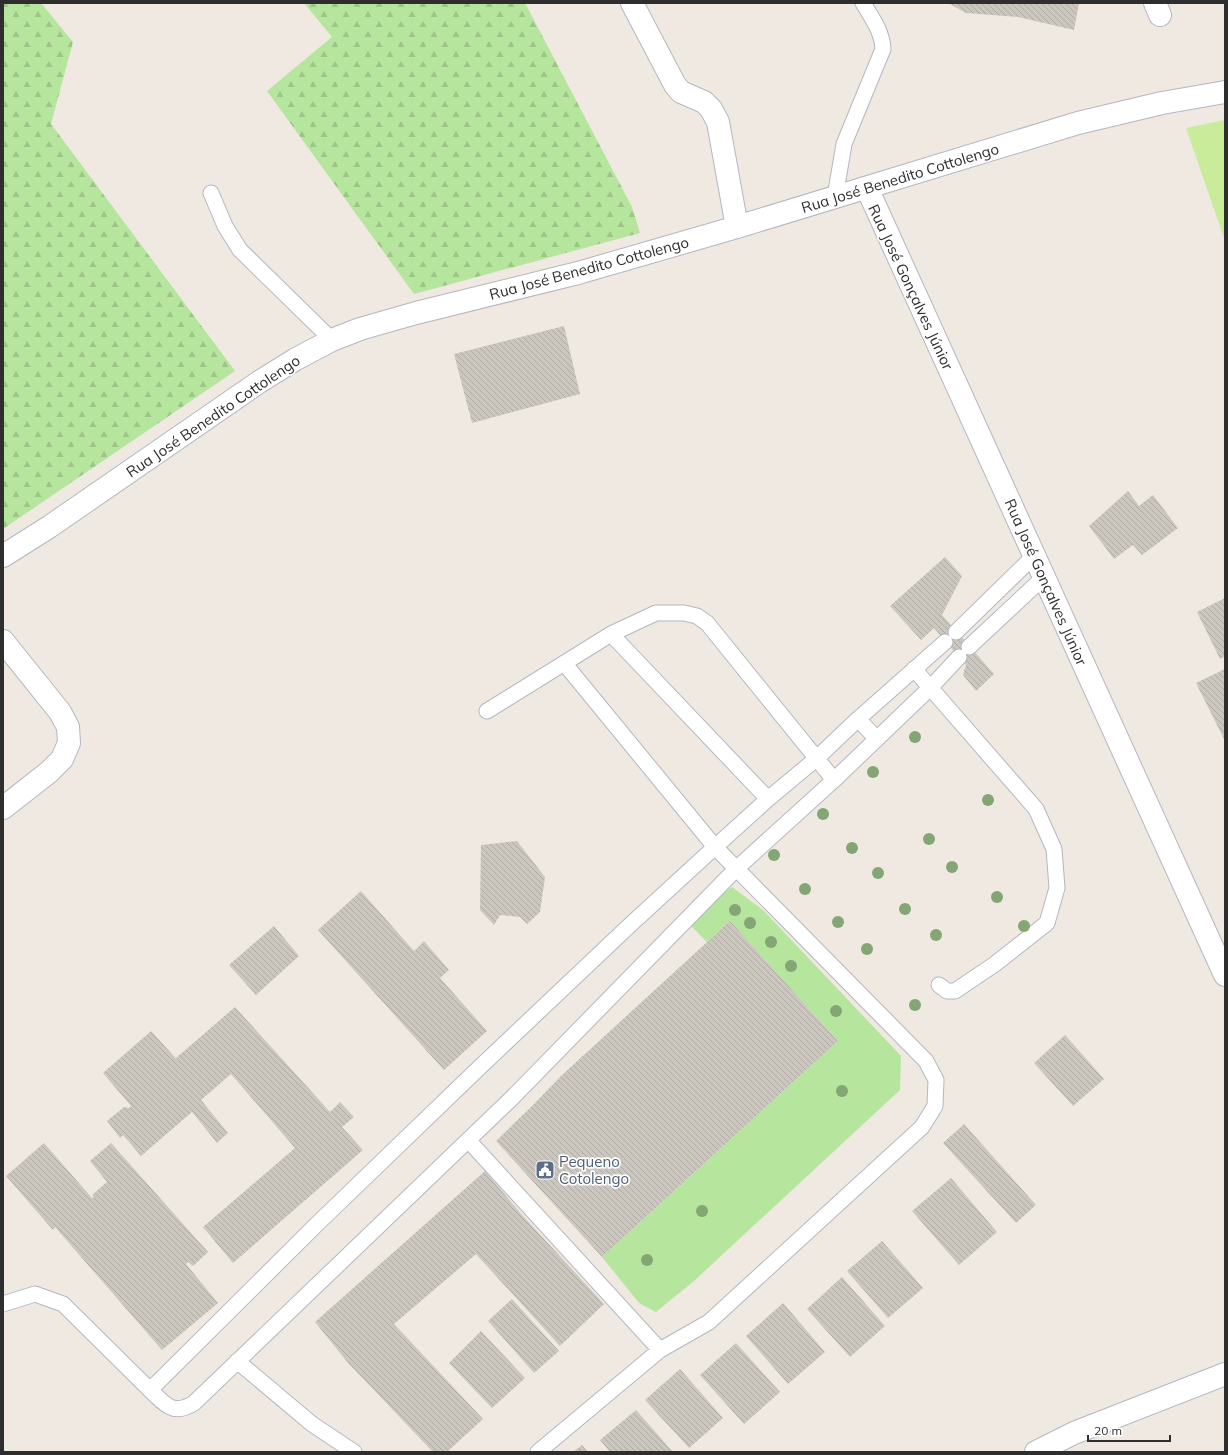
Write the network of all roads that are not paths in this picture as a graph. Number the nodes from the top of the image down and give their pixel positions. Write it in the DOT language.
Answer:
graph roads {
  1 [pos="632,3"];
  2 [pos="863,3"];
  3 [pos="1225,92"];
  4 [pos="867,188"];
  5 [pos="210,193"];
  6 [pos="835,197"];
  7 [pos="737,227"];
  8 [pos="332,340"];
  9 [pos="3,556"];
  10 [pos="1034,556"];
  11 [pos="1044,577"];
  12 [pos="610,634"];
  13 [pos="3,641"];
  14 [pos="564,663"];
  15 [pos="914,669"];
  16 [pos="930,687"];
  17 [pos="487,711"];
  18 [pos="858,719"];
  19 [pos="876,738"];
  20 [pos="816,759"];
  21 [pos="834,780"];
  22 [pos="768,799"];
  23 [pos="3,808"];
  24 [pos="715,847"];
  25 [pos="736,869"];
  26 [pos="1225,975"];
  27 [pos="940,985"];
  28 [pos="468,1140"];
  29 [pos="3,1304"];
  30 [pos="660,1350"];
  31 [pos="237,1361"];
  32 [pos="1225,1374"];
  33 [pos="150,1390"];
  34 [pos="354,1452"];
  35 [pos="538,1452"];
  36 [pos="1036,1452"];
  1 -- 7 [label="street"];
  2 -- 6 [label="lane"];
  3 -- 4 [label="street, Rua José Benedito Cottolengo"];
  4 -- 6 [label="street, Rua José Benedito Cottolengo"];
  4 -- 10 [label="street, Rua José Gonçalves Júnior"];
  5 -- 8 [label="lane"];
  6 -- 7 [label="street, Rua José Benedito Cottolengo"];
  7 -- 8 [label="street, Rua José Benedito Cottolengo"];
  8 -- 9 [label="street, Rua José Benedito Cottolengo"];
  10 -- 11 [label="street, Rua José Gonçalves Júnior"];
  10 -- 15 [label="lane"];
  11 -- 16 [label="lane"];
  11 -- 26 [label="street, Rua José Gonçalves Júnior"];
  12 -- 14 [label="lane"];
  12 -- 20 [label="lane"];
  12 -- 22 [label="lane"];
  13 -- 23 [label="street"];
  14 -- 17 [label="lane"];
  14 -- 24 [label="lane"];
  15 -- 16 [label="lane"];
  15 -- 18 [label="lane"];
  16 -- 19 [label="lane"];
  16 -- 27 [label="lane"];
  18 -- 19 [label="lane"];
  18 -- 20 [label="lane"];
  19 -- 21 [label="lane"];
  20 -- 21 [label="lane"];
  20 -- 22 [label="lane"];
  21 -- 25 [label="lane"];
  22 -- 24 [label="lane"];
  24 -- 25 [label="lane"];
  24 -- 33 [label="lane"];
  25 -- 28 [label="lane"];
  25 -- 30 [label="lane"];
  28 -- 30 [label="lane"];
  28 -- 31 [label="lane"];
  29 -- 33 [label="lane"];
  30 -- 35 [label="lane"];
  31 -- 33 [label="lane"];
  31 -- 34 [label="lane"];
  32 -- 36 [label="street"];
}
